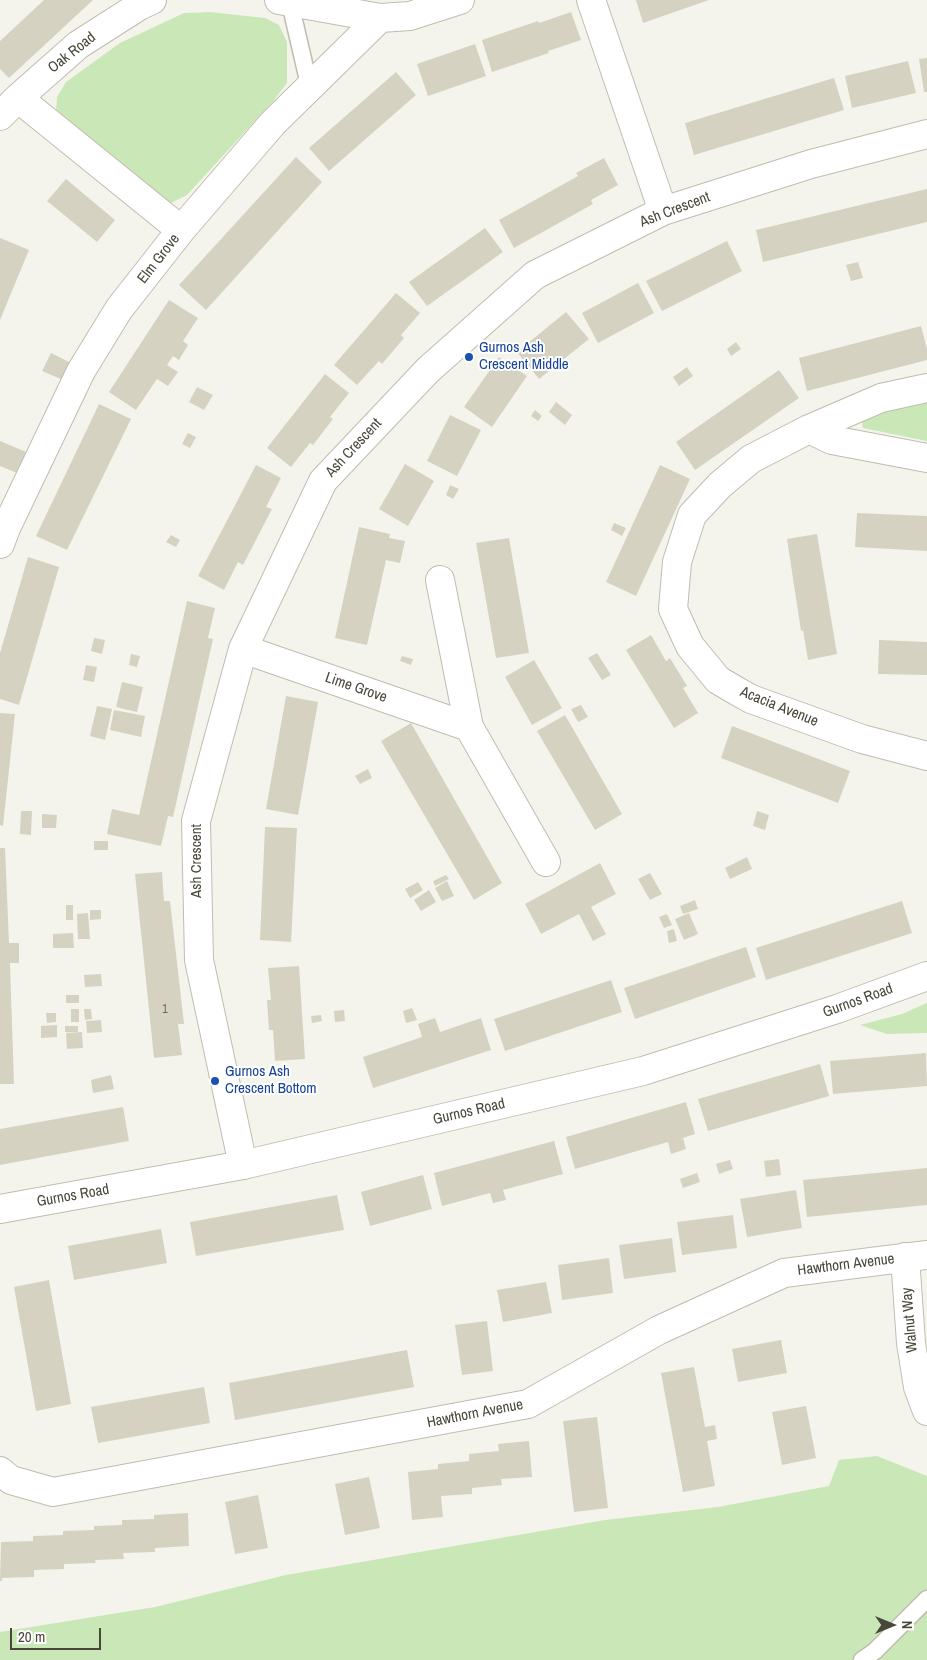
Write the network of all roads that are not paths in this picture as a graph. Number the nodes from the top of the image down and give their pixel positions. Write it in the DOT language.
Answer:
graph roads {
  1 [pos="152,0"];
  2 [pos="460,0"];
  3 [pos="591,0"];
  4 [pos="285,1"];
  5 [pos="380,18"];
  6 [pos="310,88"];
  7 [pos="9,107"];
  8 [pos="927,134"];
  9 [pos="663,211"];
  10 [pos="181,230"];
  11 [pos="927,388"];
  12 [pos="809,429"];
  13 [pos="927,458"];
  14 [pos="0,544"];
  15 [pos="440,580"];
  16 [pos="243,649"];
  17 [pos="469,727"];
  18 [pos="927,756"];
  19 [pos="546,862"];
  20 [pos="927,976"];
  21 [pos="243,1165"];
  22 [pos="0,1210"];
  23 [pos="916,1256"];
  24 [pos="927,1411"];
  25 [pos="0,1471"];
  26 [pos="927,1599"];
  27 [pos="862,1660"];
  1 -- 7 [label="street, Oak Road"];
  2 -- 5 [label="street"];
  3 -- 9 [label="street"];
  4 -- 5 [label="street"];
  4 -- 6 [label="lane"];
  5 -- 6 [label="street, Elm Grove"];
  6 -- 10 [label="street, Elm Grove"];
  7 -- 10 [label="street"];
  8 -- 9 [label="street, Ash Crescent"];
  9 -- 16 [label="street, Ash Crescent"];
  10 -- 14 [label="street, Elm Grove"];
  11 -- 12 [label="street, Acacia Avenue"];
  12 -- 13 [label="street"];
  12 -- 18 [label="street, Acacia Avenue"];
  15 -- 17 [label="street"];
  16 -- 17 [label="street, Lime Grove"];
  16 -- 21 [label="street, Ash Crescent"];
  17 -- 19 [label="street"];
  20 -- 21 [label="street, Gurnos Road"];
  21 -- 22 [label="street, Gurnos Road"];
  23 -- 24 [label="street, Walnut Way"];
  23 -- 25 [label="street, Hawthorn Avenue"];
  26 -- 27 [label="lane"];
}
